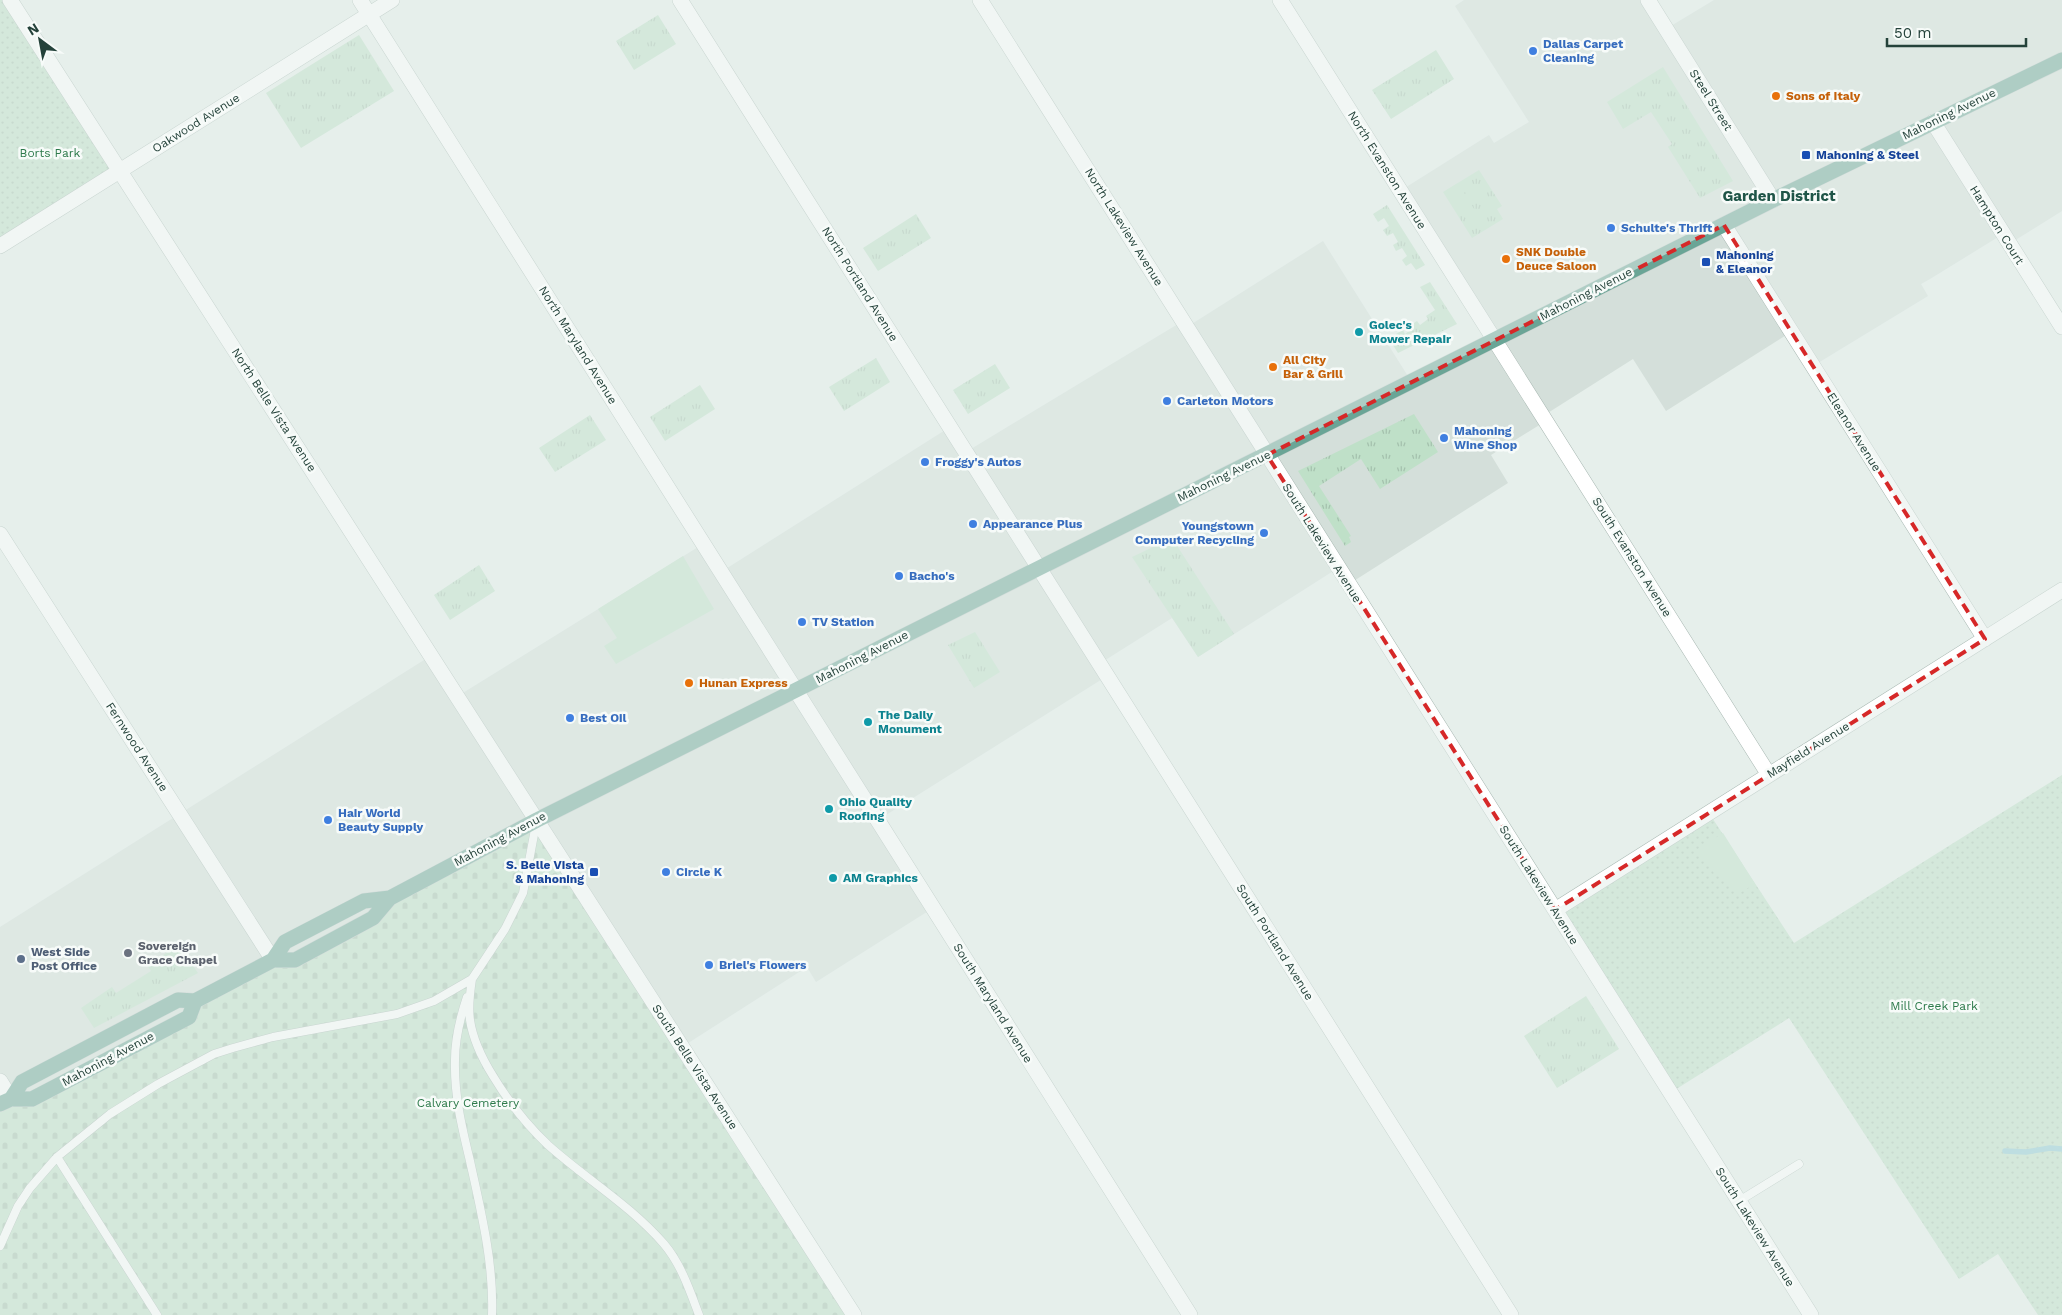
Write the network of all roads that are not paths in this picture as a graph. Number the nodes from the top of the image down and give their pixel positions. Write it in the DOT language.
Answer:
graph roads {
  1 [pos="10,0"];
  2 [pos="360,0"];
  3 [pos="392,0"];
  4 [pos="680,0"];
  5 [pos="980,0"];
  6 [pos="1280,0"];
  7 [pos="1648,0"];
  8 [pos="369,14"];
  9 [pos="2062,60"];
  10 [pos="1933,122"];
  11 [pos="120,170"];
  12 [pos="1773,200"];
  13 [pos="1724,225"];
  14 [pos="0,246"];
  15 [pos="2062,327"];
  16 [pos="1494,340"];
  17 [pos="1267,455"];
  18 [pos="0,534"];
  19 [pos="1039,569"];
  20 [pos="2062,590"];
  21 [pos="1985,639"];
  22 [pos="796,690"];
  23 [pos="1769,775"];
  24 [pos="537,820"];
  25 [pos="1555,910"];
  26 [pos="273,960"];
  27 [pos="472,979"];
  28 [pos="0,1080"];
  29 [pos="5,1102"];
  30 [pos="57,1157"];
  31 [pos="1799,1164"];
  32 [pos="1739,1201"];
  33 [pos="0,1246"];
  34 [pos="157,1315"];
  35 [pos="492,1315"];
  36 [pos="699,1315"];
  37 [pos="854,1315"];
  38 [pos="1190,1315"];
  39 [pos="1511,1315"];
  40 [pos="1811,1315"];
  1 -- 11 [label="street, North Belle Vista Avenue"];
  2 -- 8 [label="street, North Maryland Avenue"];
  3 -- 8 [label="street, Oakwood Avenue"];
  4 -- 19 [label="street, North Portland Avenue"];
  5 -- 17 [label="street, North Lakeview Avenue"];
  6 -- 16 [label="street, North Evanston Avenue"];
  7 -- 12 [label="street, Steel Street"];
  8 -- 11 [label="street, Oakwood Avenue"];
  8 -- 22 [label="street, North Maryland Avenue"];
  9 -- 10 [label="main road, Mahoning Avenue"];
  10 -- 12 [label="main road, Mahoning Avenue"];
  10 -- 15 [label="street, Hampton Court"];
  11 -- 14 [label="street, Oakwood Avenue"];
  11 -- 24 [label="street, North Belle Vista Avenue"];
  12 -- 13 [label="main road, Mahoning Avenue"];
  13 -- 16 [label="main road, Mahoning Avenue"];
  13 -- 21 [label="street, Eleanor Avenue"];
  16 -- 17 [label="main road, Mahoning Avenue"];
  16 -- 23 [label="street, South Evanston Avenue"];
  17 -- 19 [label="main road, Mahoning Avenue"];
  17 -- 25 [label="street, South Lakeview Avenue"];
  18 -- 26 [label="street, Fernwood Avenue"];
  19 -- 22 [label="main road, Mahoning Avenue"];
  19 -- 39 [label="street, South Portland Avenue"];
  20 -- 21 [label="street, Mayfield Avenue"];
  21 -- 23 [label="street, Mayfield Avenue"];
  22 -- 24 [label="main road, Mahoning Avenue"];
  22 -- 38 [label="street, South Maryland Avenue"];
  23 -- 25 [label="street, Mayfield Avenue"];
  24 -- 26 [label="main road, Mahoning Avenue"];
  24 -- 27 [label="lane"];
  24 -- 37 [label="street, South Belle Vista Avenue"];
  25 -- 32 [label="street, South Lakeview Avenue"];
  26 -- 29 [label="main road, Mahoning Avenue"];
  27 -- 30 [label="lane"];
  27 -- 35 [label="lane"];
  27 -- 36 [label="lane"];
  28 -- 29 [label="street"];
  30 -- 33 [label="lane"];
  30 -- 34 [label="lane"];
  31 -- 32 [label="lane"];
  32 -- 40 [label="street, South Lakeview Avenue"];
}
